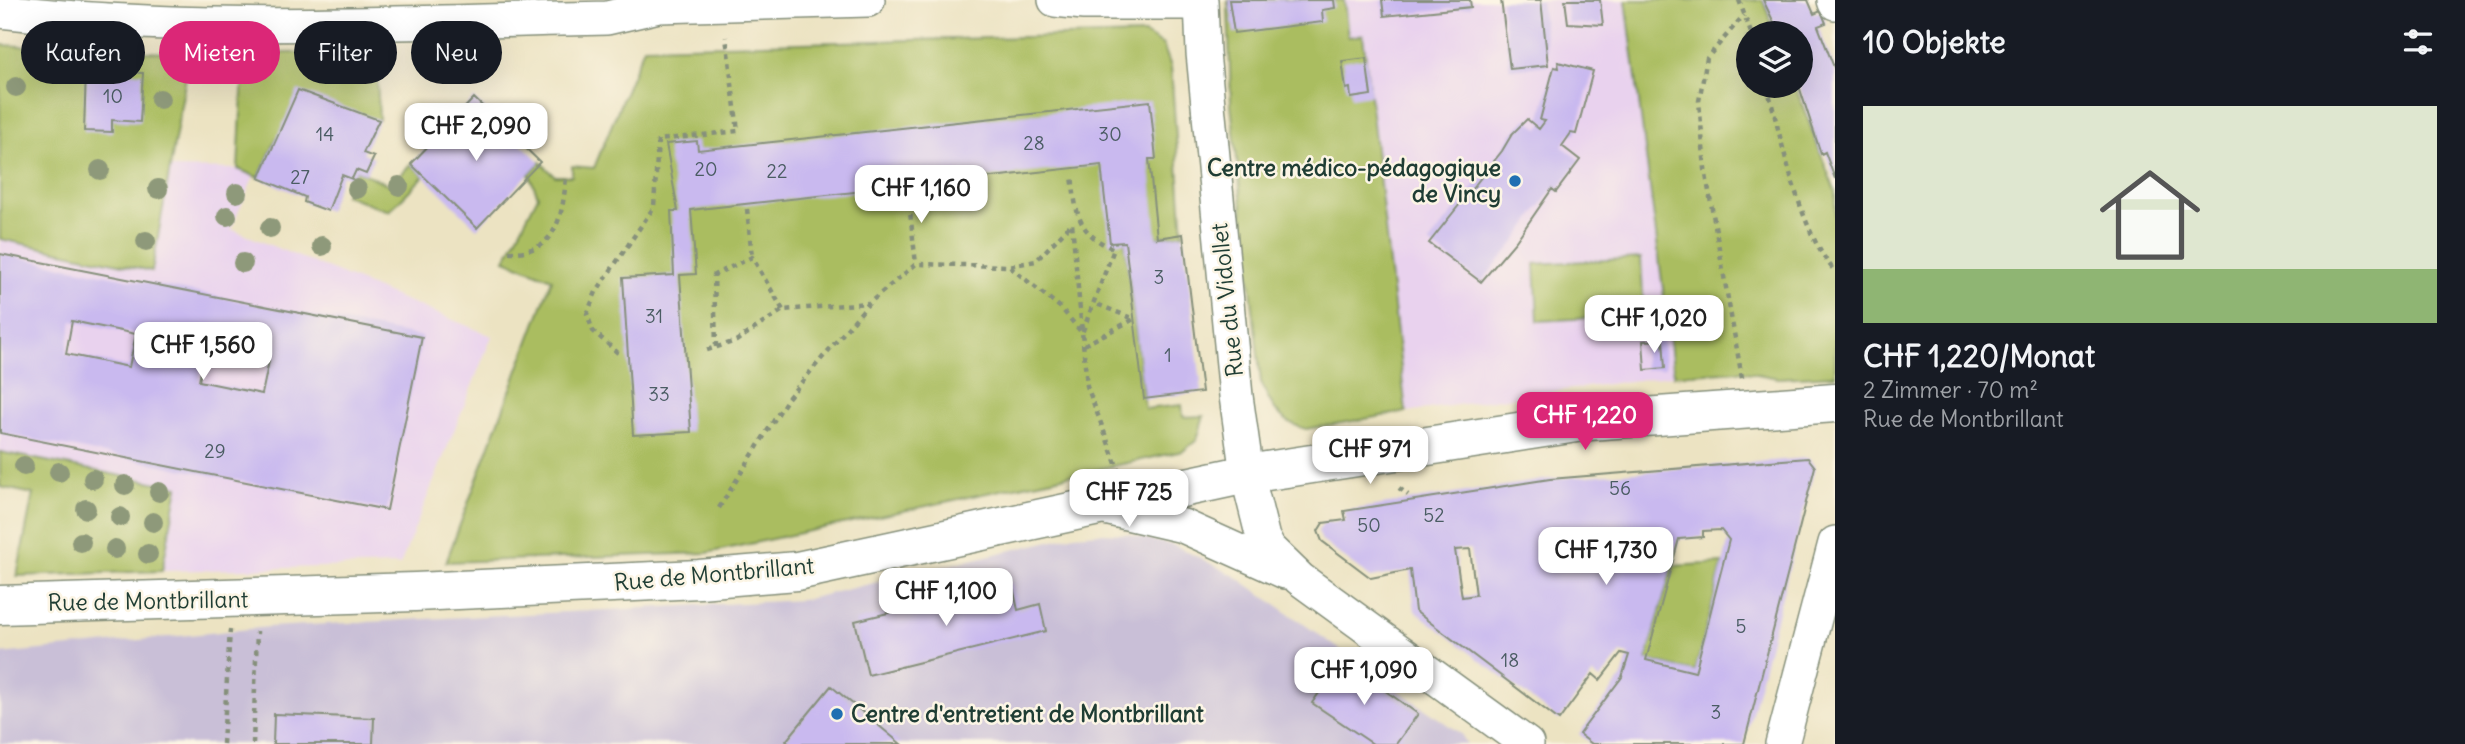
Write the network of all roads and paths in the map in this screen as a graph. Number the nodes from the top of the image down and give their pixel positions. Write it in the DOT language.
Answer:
graph roads {
  1 [pos="868,0"];
  2 [pos="1055,0"];
  3 [pos="1739,0"];
  4 [pos="1201,1"];
  5 [pos="0,11"];
  6 [pos="1744,15"];
  7 [pos="1746,21"];
  8 [pos="726,37"];
  9 [pos="1770,98"];
  10 [pos="1072,175"];
  11 [pos="566,176"];
  12 [pos="908,195"];
  13 [pos="747,209"];
  14 [pos="1077,216"];
  15 [pos="1072,223"];
  16 [pos="509,252"];
  17 [pos="752,257"];
  18 [pos="916,264"];
  19 [pos="1009,266"];
  20 [pos="1835,271"];
  21 [pos="869,303"];
  22 [pos="1094,303"];
  23 [pos="783,310"];
  24 [pos="1082,333"];
  25 [pos="1083,346"];
  26 [pos="716,347"];
  27 [pos="707,350"];
  28 [pos="618,353"];
  29 [pos="1835,403"];
  30 [pos="1746,410"];
  31 [pos="1119,473"];
  32 [pos="1247,474"];
  33 [pos="1399,488"];
  34 [pos="1408,495"];
  35 [pos="1094,506"];
  36 [pos="719,508"];
  37 [pos="1835,543"];
  38 [pos="1300,579"];
  39 [pos="0,605"];
  40 [pos="258,623"];
  41 [pos="230,624"];
  42 [pos="1508,739"];
  43 [pos="223,744"];
  44 [pos="253,744"];
  45 [pos="1782,744"];
  1 -- 5 [label="street"];
  2 -- 4 [label="street"];
  3 -- 6 [label="path"];
  4 -- 32 [label="street, Rue du Vidollet"];
  6 -- 7 [label="path"];
  6 -- 30 [label="path"];
  8 -- 28 [label="path"];
  9 -- 20 [label="path"];
  10 -- 14 [label="path"];
  11 -- 16 [label="path"];
  12 -- 18 [label="path"];
  13 -- 17 [label="path"];
  14 -- 15 [label="path"];
  14 -- 22 [label="path"];
  15 -- 19 [label="path"];
  15 -- 24 [label="path"];
  17 -- 23 [label="path"];
  17 -- 26 [label="path"];
  18 -- 19 [label="path"];
  18 -- 21 [label="path"];
  19 -- 24 [label="path"];
  21 -- 23 [label="path"];
  21 -- 36 [label="path"];
  22 -- 24 [label="path"];
  22 -- 25 [label="path"];
  23 -- 26 [label="path"];
  24 -- 25 [label="path"];
  25 -- 31 [label="path"];
  26 -- 27 [label="path"];
  29 -- 30 [label="main road, Rue de Montbrillant"];
  30 -- 32 [label="main road, Rue de Montbrillant"];
  32 -- 35 [label="main road, Rue de Montbrillant"];
  32 -- 38 [label="street, Rue du Vidollet"];
  33 -- 34 [label="path"];
  35 -- 38 [label="street"];
  35 -- 39 [label="main road, Rue de Montbrillant"];
  37 -- 45 [label="street"];
  38 -- 42 [label="street"];
  40 -- 44 [label="path"];
  41 -- 43 [label="path"];
}
